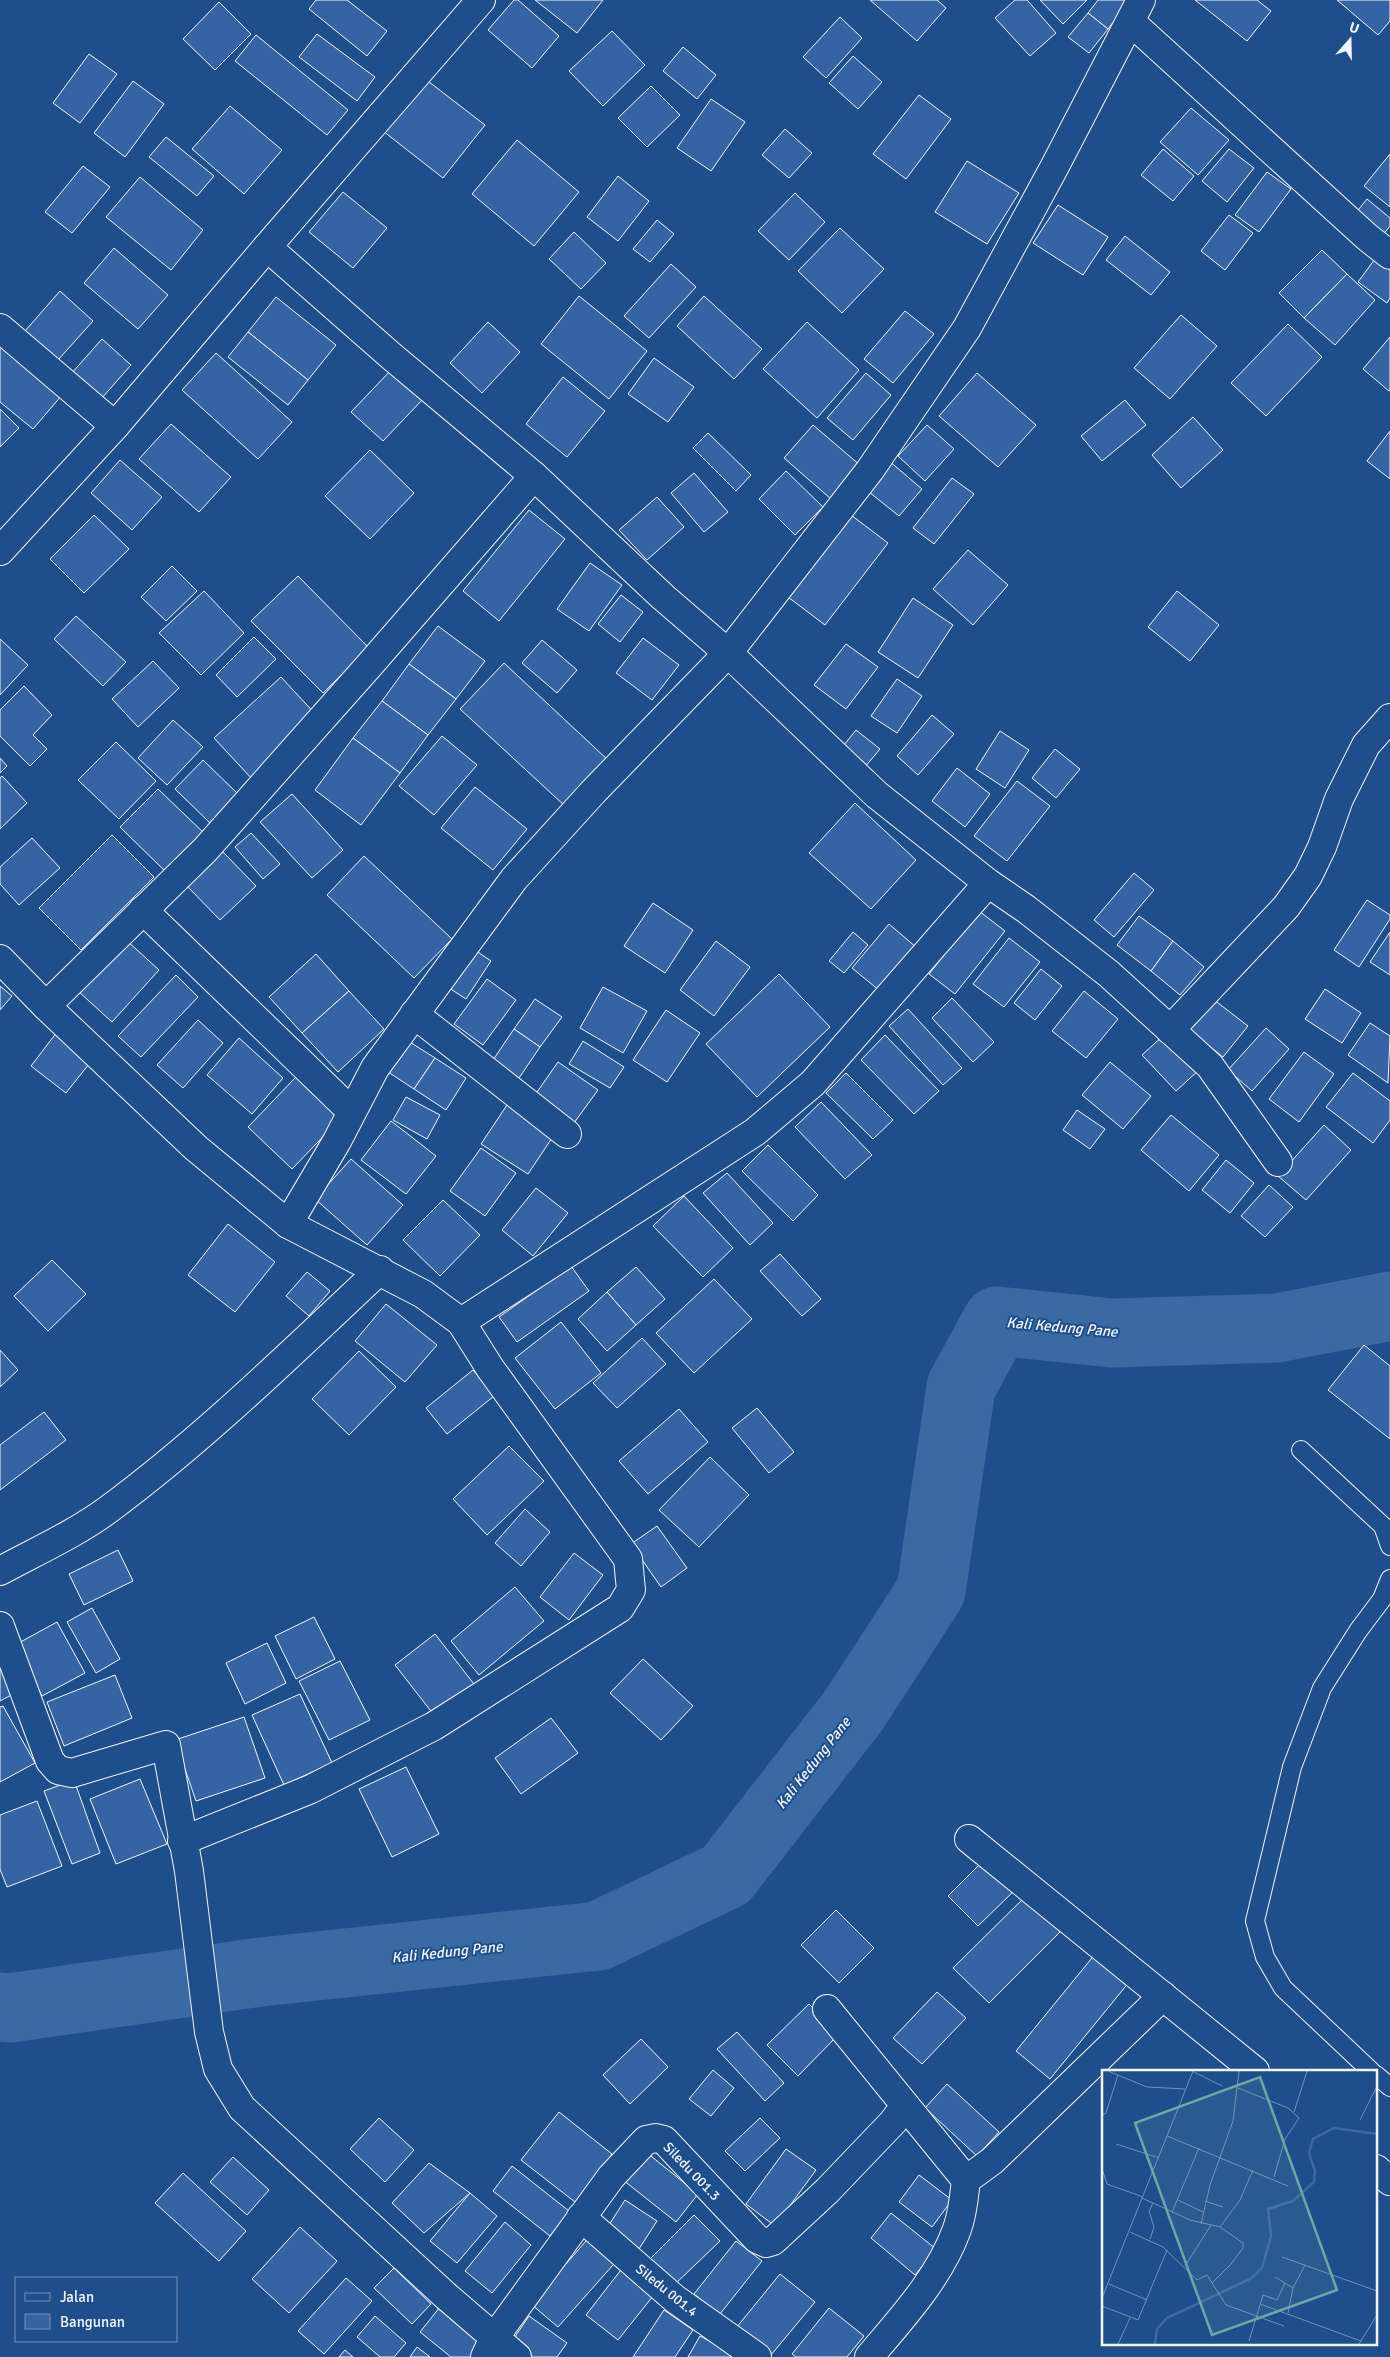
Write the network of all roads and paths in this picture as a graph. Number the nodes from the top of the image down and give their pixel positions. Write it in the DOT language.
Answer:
graph roads {
  1 [pos="481,0"];
  2 [pos="1136,11"];
  3 [pos="267,247"];
  4 [pos="1390,255"];
  5 [pos="0,328"];
  6 [pos="115,426"];
  7 [pos="534,476"];
  8 [pos="0,551"];
  9 [pos="728,653"];
  10 [pos="1390,718"];
  11 [pos="988,883"];
  12 [pos="143,910"];
  13 [pos="0,959"];
  14 [pos="46,1006"];
  15 [pos="414,1014"];
  16 [pos="1170,1030"];
  17 [pos="351,1112"];
  18 [pos="567,1134"];
  19 [pos="1278,1162"];
  20 [pos="288,1224"];
  21 [pos="380,1270"];
  22 [pos="461,1322"];
  23 [pos="1301,1450"];
  24 [pos="1390,1546"];
  25 [pos="0,1571"];
  26 [pos="1390,1579"];
  27 [pos="0,1626"];
  28 [pos="969,1839"];
  29 [pos="182,1841"];
  30 [pos="1163,1996"];
  31 [pos="827,2009"];
  32 [pos="1254,2070"];
  33 [pos="1370,2070"];
  34 [pos="1378,2077"];
  35 [pos="1390,2086"];
  36 [pos="905,2106"];
  37 [pos="1378,2171"];
  38 [pos="966,2180"];
  39 [pos="1390,2180"];
  40 [pos="581,2217"];
  41 [pos="490,2347"];
  42 [pos="517,2357"];
  43 [pos="757,2357"];
  44 [pos="869,2357"];
  1 -- 3 [label="street"];
  2 -- 4 [label="street"];
  2 -- 9 [label="street"];
  3 -- 6 [label="street"];
  3 -- 7 [label="street"];
  5 -- 6 [label="street"];
  6 -- 8 [label="street"];
  7 -- 9 [label="street"];
  7 -- 12 [label="street"];
  9 -- 11 [label="street"];
  9 -- 15 [label="street"];
  10 -- 16 [label="street"];
  11 -- 16 [label="street"];
  11 -- 22 [label="street"];
  12 -- 14 [label="street"];
  12 -- 17 [label="street"];
  13 -- 14 [label="street"];
  14 -- 20 [label="street"];
  15 -- 17 [label="street"];
  15 -- 18 [label="street"];
  16 -- 19 [label="street"];
  17 -- 20 [label="street"];
  20 -- 21 [label="street"];
  21 -- 22 [label="street"];
  21 -- 25 [label="street"];
  22 -- 29 [label="street"];
  23 -- 24 [label="lane"];
  26 -- 33 [label="lane"];
  27 -- 29 [label="street"];
  28 -- 30 [label="street"];
  29 -- 41 [label="street"];
  30 -- 32 [label="street"];
  30 -- 38 [label="street"];
  31 -- 36 [label="street"];
  34 -- 35 [label="lane"];
  36 -- 38 [label="street"];
  36 -- 40 [label="street, Siledu 001.3"];
  37 -- 39 [label="street"];
  38 -- 44 [label="street"];
  40 -- 41 [label="street, Siledu 001.3"];
  40 -- 43 [label="street, Siledu 001.4"];
  41 -- 42 [label="street"];
}
